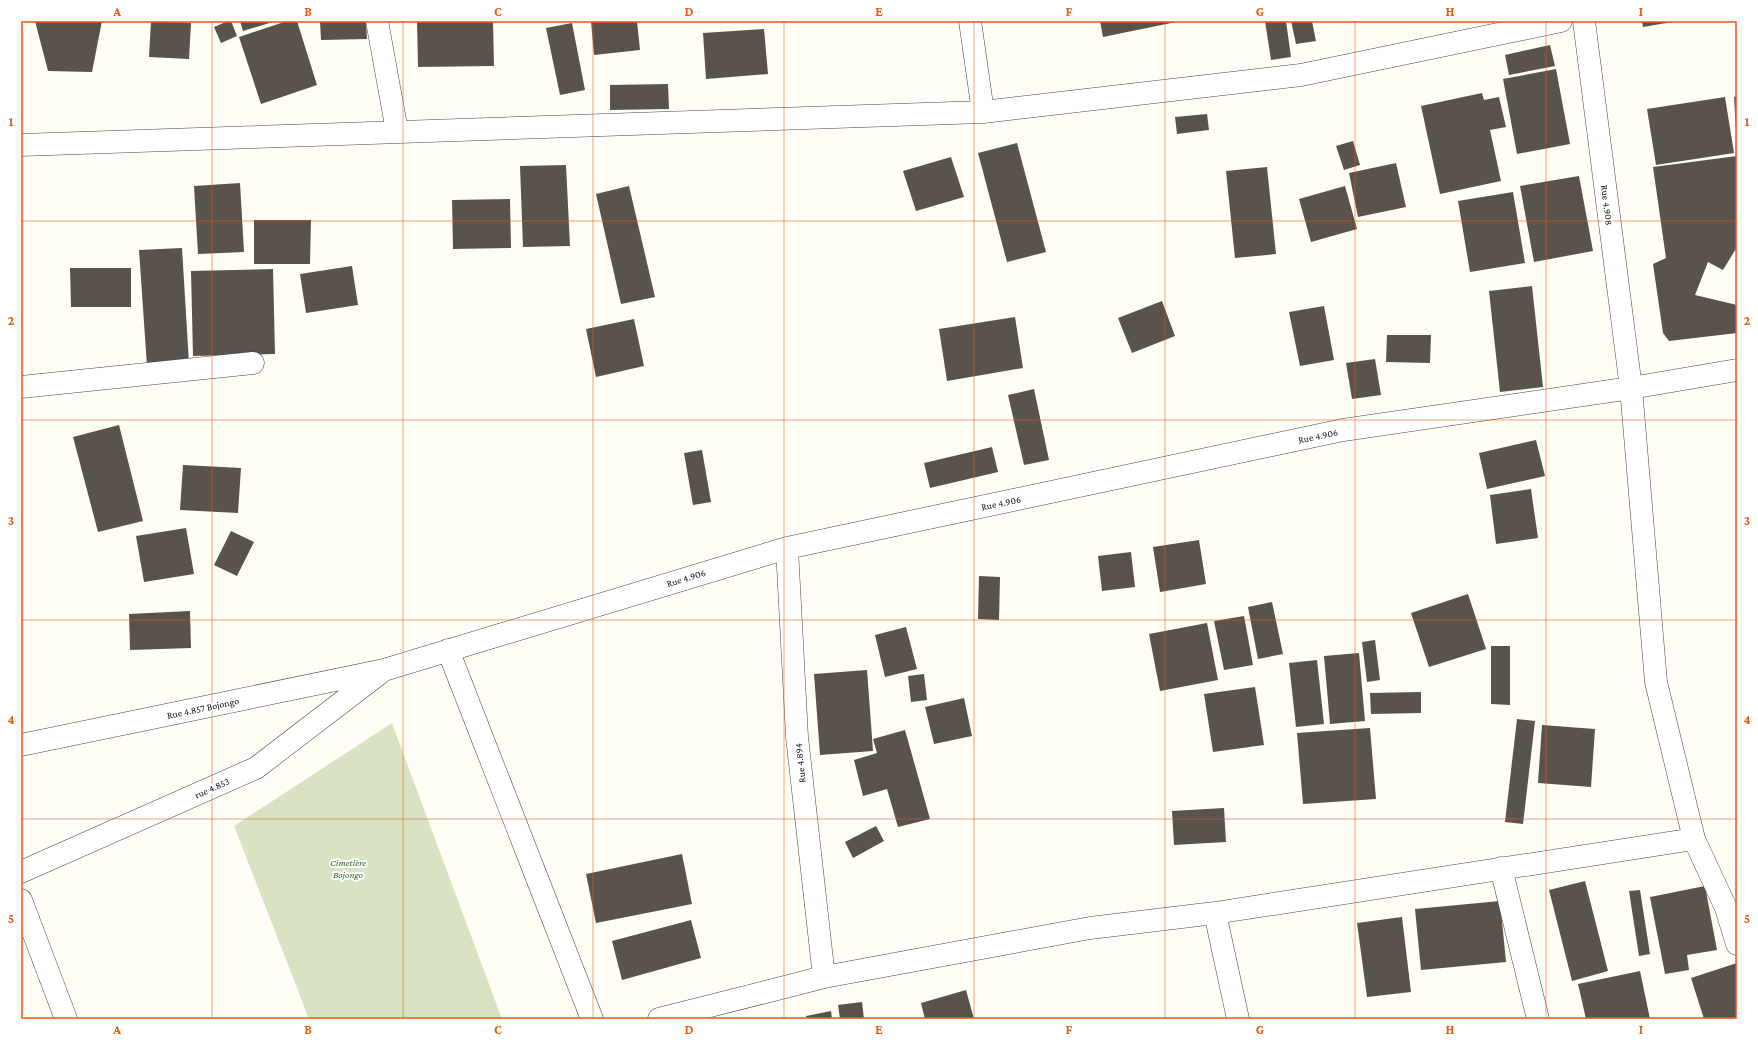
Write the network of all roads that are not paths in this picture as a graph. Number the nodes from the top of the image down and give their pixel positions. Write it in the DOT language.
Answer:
graph roads {
  1 [pos="377,21"];
  2 [pos="970,21"];
  3 [pos="1561,21"];
  4 [pos="1584,21"];
  5 [pos="984,112"];
  6 [pos="397,131"];
  7 [pos="21,145"];
  8 [pos="253,364"];
  9 [pos="1737,370"];
  10 [pos="21,387"];
  11 [pos="1631,388"];
  12 [pos="788,548"];
  13 [pos="448,650"];
  14 [pos="384,670"];
  15 [pos="21,745"];
  16 [pos="1694,840"];
  17 [pos="1501,868"];
  18 [pos="21,872"];
  19 [pos="21,900"];
  20 [pos="1215,913"];
  21 [pos="1737,944"];
  22 [pos="824,977"];
  23 [pos="66,1019"];
  24 [pos="592,1019"];
  25 [pos="659,1019"];
  26 [pos="1238,1019"];
  27 [pos="1538,1019"];
  1 -- 6 [label="street"];
  2 -- 5 [label="street"];
  3 -- 5 [label="street"];
  4 -- 11 [label="street, Rue 4.908"];
  5 -- 6 [label="street"];
  6 -- 7 [label="street"];
  8 -- 10 [label="street"];
  9 -- 11 [label="street, Rue 4.906"];
  11 -- 12 [label="street, Rue 4.906"];
  11 -- 16 [label="street, Rue 4.908"];
  12 -- 13 [label="street, Rue 4.906"];
  12 -- 22 [label="street, Rue 4.894"];
  13 -- 14 [label="street, Rue 4.906"];
  13 -- 24 [label="street"];
  14 -- 15 [label="street, Rue 4.857 Bojongo"];
  14 -- 18 [label="street, rue 4.853"];
  16 -- 17 [label="street"];
  16 -- 21 [label="street, Rue 4.908"];
  17 -- 20 [label="street"];
  17 -- 27 [label="street"];
  19 -- 23 [label="street"];
  20 -- 22 [label="street"];
  20 -- 26 [label="street"];
  22 -- 25 [label="street"];
}
